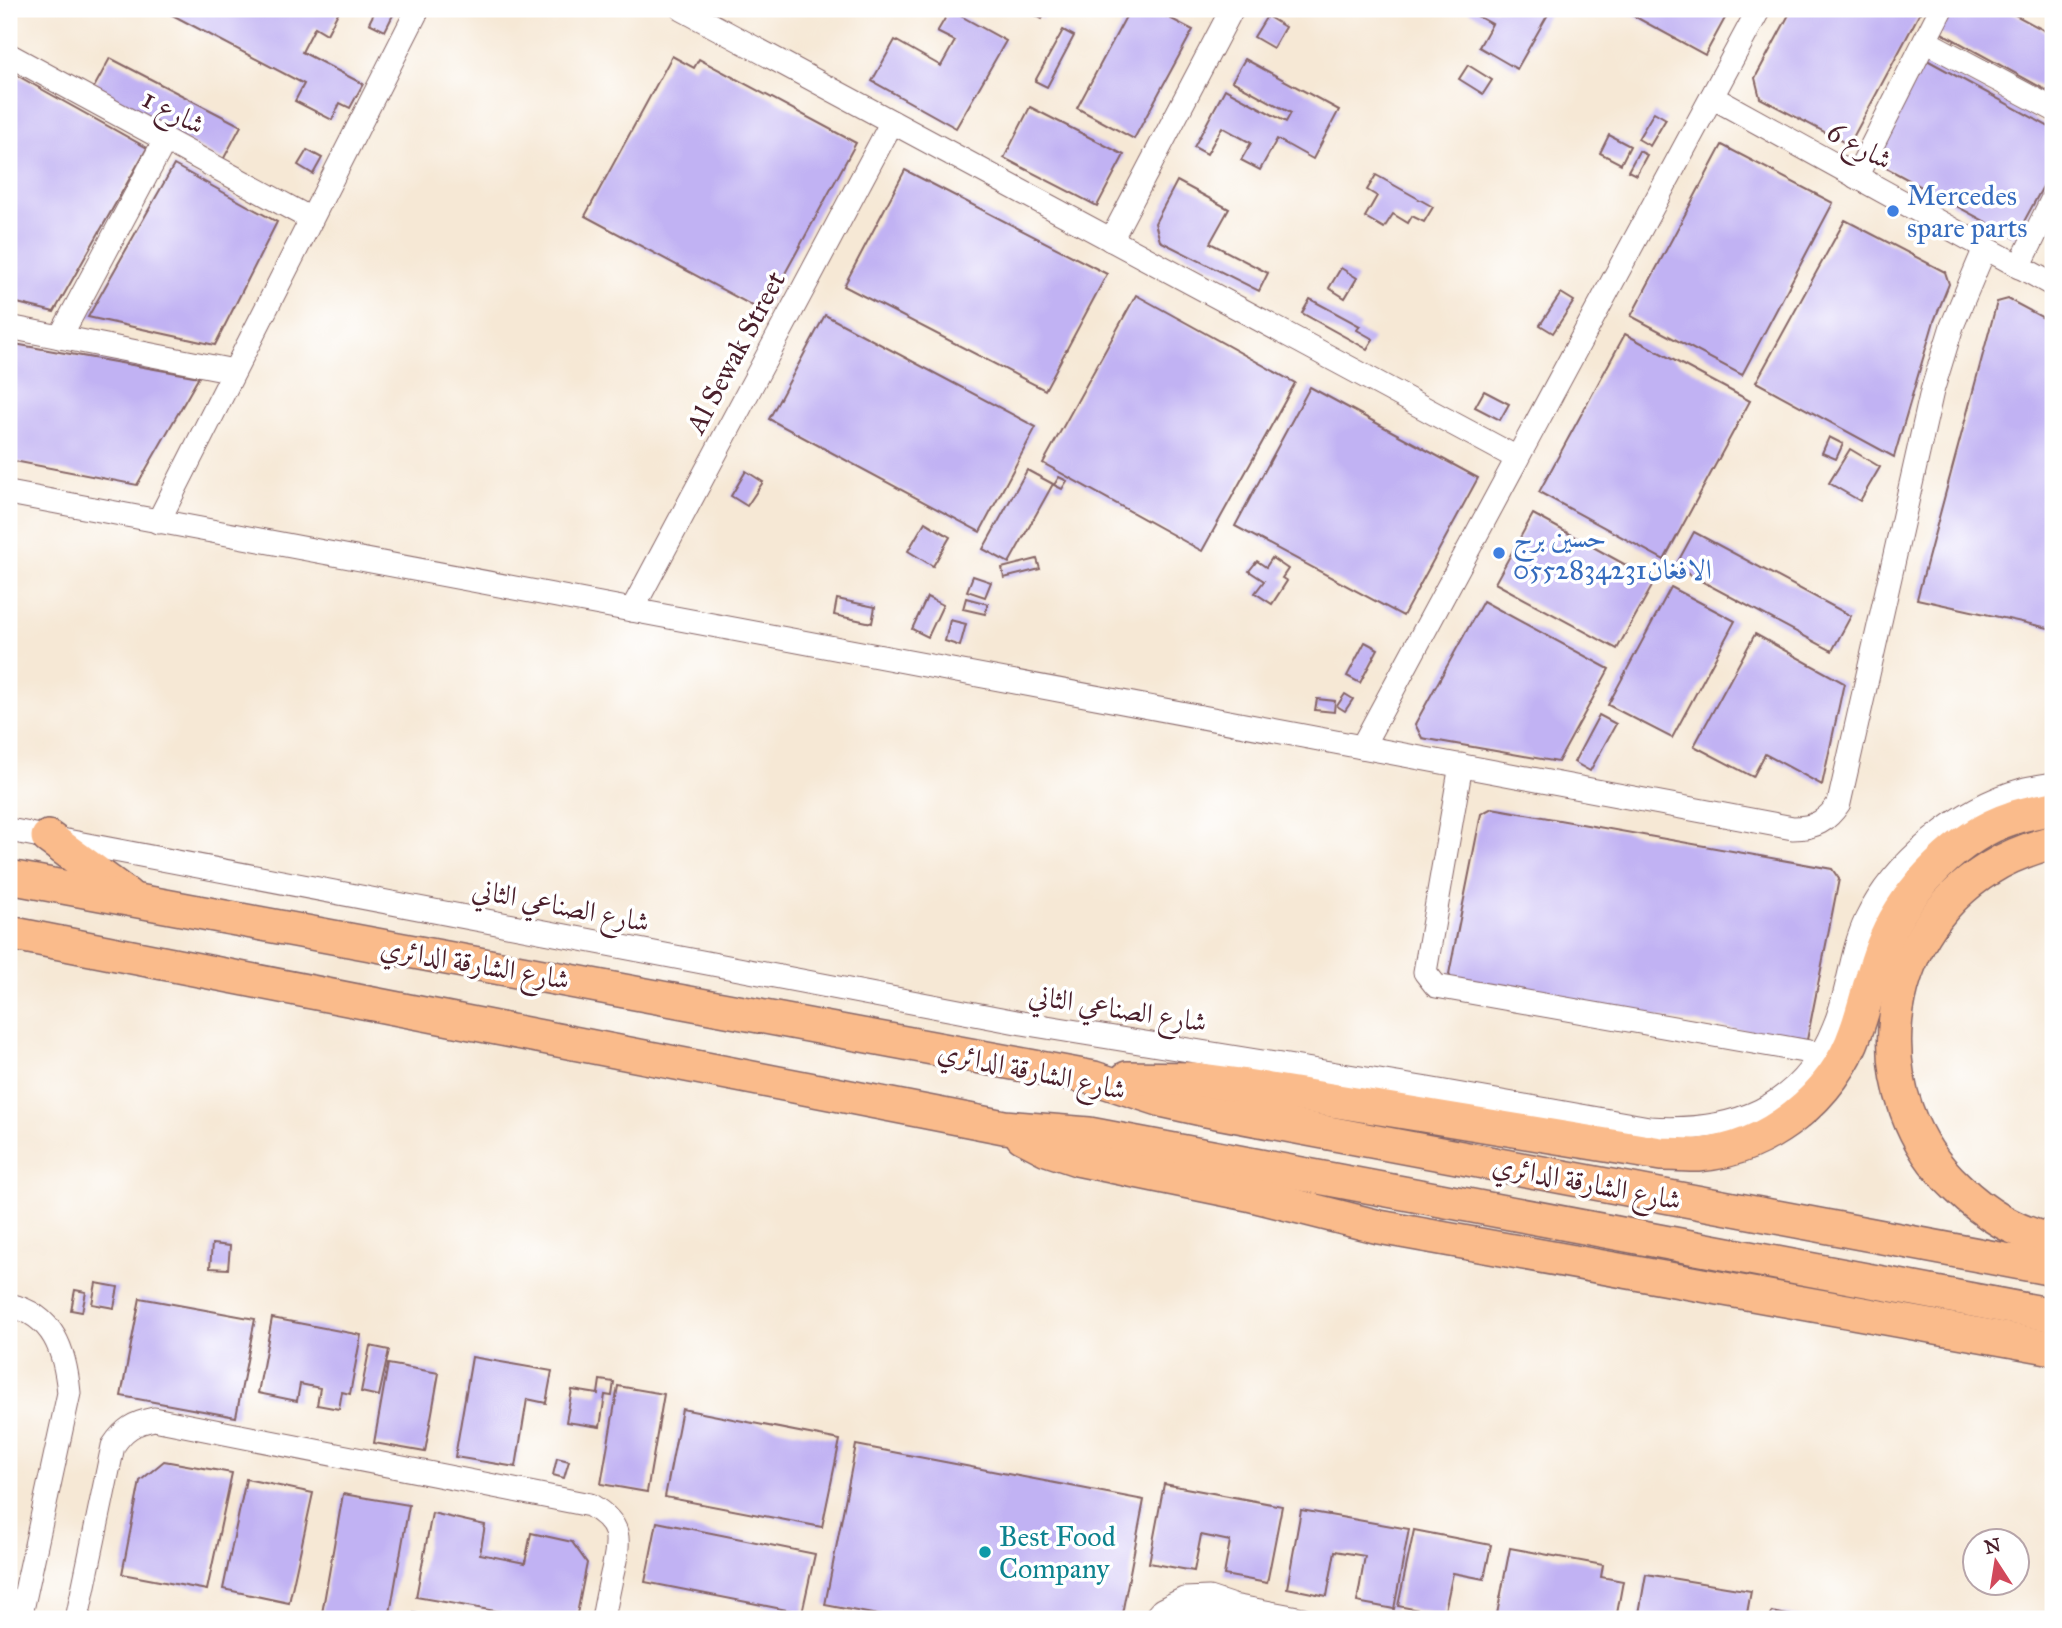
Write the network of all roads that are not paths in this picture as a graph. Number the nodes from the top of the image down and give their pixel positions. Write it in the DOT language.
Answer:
graph roads {
  1 [pos="418,9"];
  2 [pos="1233,9"];
  3 [pos="1759,9"];
  4 [pos="1941,9"];
  5 [pos="693,11"];
  6 [pos="1925,41"];
  7 [pos="9,55"];
  8 [pos="1712,97"];
  9 [pos="2053,109"];
  10 [pos="892,122"];
  11 [pos="164,140"];
  12 [pos="1856,177"];
  13 [pos="2053,198"];
  14 [pos="311,219"];
  15 [pos="1111,240"];
  16 [pos="1985,248"];
  17 [pos="2019,267"];
  18 [pos="2053,285"];
  19 [pos="9,327"];
  20 [pos="60,337"];
  21 [pos="234,371"];
  22 [pos="1517,458"];
  23 [pos="9,493"];
  24 [pos="158,522"];
  25 [pos="632,610"];
  26 [pos="1362,747"];
  27 [pos="1461,765"];
  28 [pos="2053,784"];
  29 [pos="2053,808"];
  30 [pos="9,830"];
  31 [pos="48,837"];
  32 [pos="2053,842"];
  33 [pos="9,877"];
  34 [pos="134,901"];
  35 [pos="9,933"];
  36 [pos="1821,1054"];
  37 [pos="1094,1078"];
  38 [pos="1004,1127"];
  39 [pos="2053,1241"];
  40 [pos="2053,1269"];
  41 [pos="9,1305"];
  42 [pos="2053,1315"];
  43 [pos="2053,1348"];
  44 [pos="1233,1606"];
  45 [pos="20,1619"];
  46 [pos="77,1619"];
  47 [pos="603,1619"];
  48 [pos="1154,1619"];
  49 [pos="1188,1619"];
  50 [pos="1303,1619"];
  1 -- 14 [label="street"];
  2 -- 15 [label="street"];
  3 -- 8 [label="street"];
  4 -- 6 [label="street"];
  5 -- 10 [label="street"];
  6 -- 9 [label="street"];
  6 -- 12 [label="street"];
  7 -- 11 [label="street, شارع 1"];
  8 -- 12 [label="street, شارع 6"];
  8 -- 22 [label="street"];
  10 -- 15 [label="street"];
  10 -- 25 [label="street, Al Sewak Street"];
  11 -- 14 [label="street, شارع 1"];
  11 -- 20 [label="street"];
  12 -- 16 [label="street, شارع 6"];
  13 -- 17 [label="street"];
  14 -- 21 [label="street"];
  15 -- 22 [label="street"];
  16 -- 17 [label="street, شارع 6"];
  16 -- 27 [label="street"];
  17 -- 18 [label="street, شارع 6"];
  19 -- 20 [label="street"];
  20 -- 21 [label="street"];
  21 -- 24 [label="street"];
  22 -- 26 [label="street"];
  23 -- 24 [label="street"];
  24 -- 25 [label="street"];
  25 -- 26 [label="street"];
  26 -- 27 [label="street"];
  27 -- 36 [label="street"];
  28 -- 36 [label="street, شارع الصناعي الثاني"];
  29 -- 37 [label="highway"];
  30 -- 31 [label="street, شارع الصناعي الثاني"];
  31 -- 34 [label="highway"];
  31 -- 36 [label="street, شارع الصناعي الثاني"];
  32 -- 39 [label="highway"];
  33 -- 34 [label="highway, شارع الشارقة الدائري"];
  34 -- 37 [label="highway, شارع الشارقة الدائري"];
  35 -- 38 [label="highway, شارع الشارقة الدائري"];
  37 -- 40 [label="highway, شارع الشارقة الدائري"];
  38 -- 42 [label="highway, شارع الشارقة الدائري"];
  38 -- 43 [label="highway"];
  41 -- 45 [label="street"];
  44 -- 48 [label="street"];
  44 -- 49 [label="street"];
  44 -- 50 [label="street"];
  46 -- 47 [label="street"];
}
